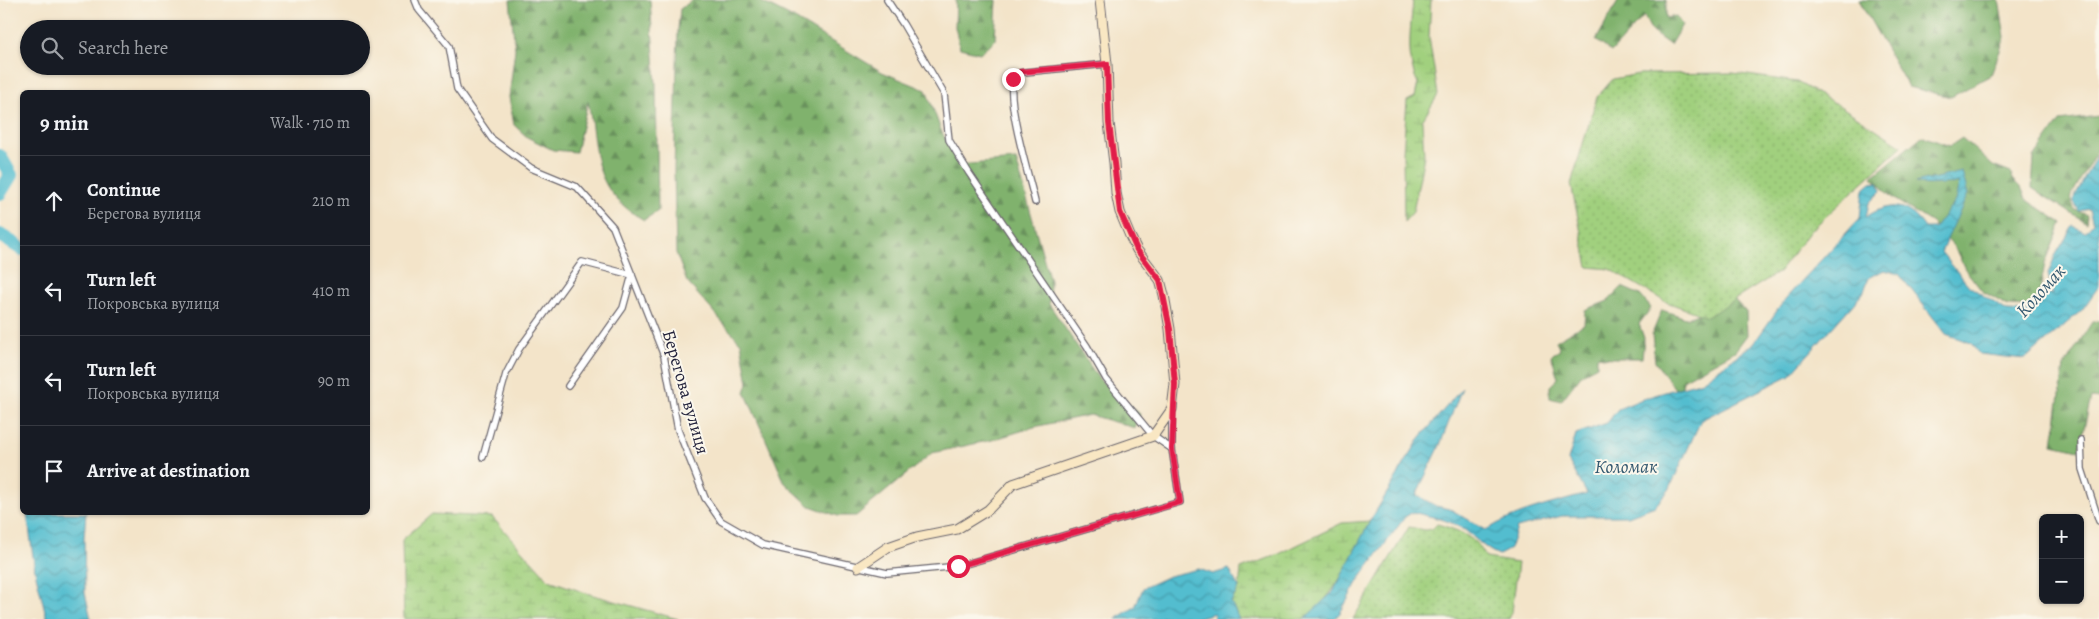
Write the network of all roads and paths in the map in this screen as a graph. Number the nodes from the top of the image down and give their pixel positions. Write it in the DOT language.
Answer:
graph roads {
  1 [pos="415,0"];
  2 [pos="887,0"];
  3 [pos="1100,0"];
  4 [pos="1107,64"];
  5 [pos="1035,202"];
  6 [pos="632,275"];
  7 [pos="568,386"];
  8 [pos="1172,409"];
  9 [pos="1153,436"];
  10 [pos="2081,440"];
  11 [pos="1172,449"];
  12 [pos="483,457"];
  13 [pos="2099,521"];
  14 [pos="858,568"];
  1 -- 6 [label="street, Берегова вулиця"];
  2 -- 9 [label="street"];
  3 -- 4 [label="street"];
  4 -- 5 [label="street"];
  4 -- 8 [label="street"];
  6 -- 7 [label="street"];
  6 -- 12 [label="street"];
  6 -- 14 [label="street, Берегова вулиця"];
  8 -- 9 [label="street"];
  8 -- 11 [label="street"];
  9 -- 11 [label="street"];
  9 -- 14 [label="street"];
  10 -- 13 [label="street"];
  11 -- 14 [label="street, Берегова вулиця"];
}
